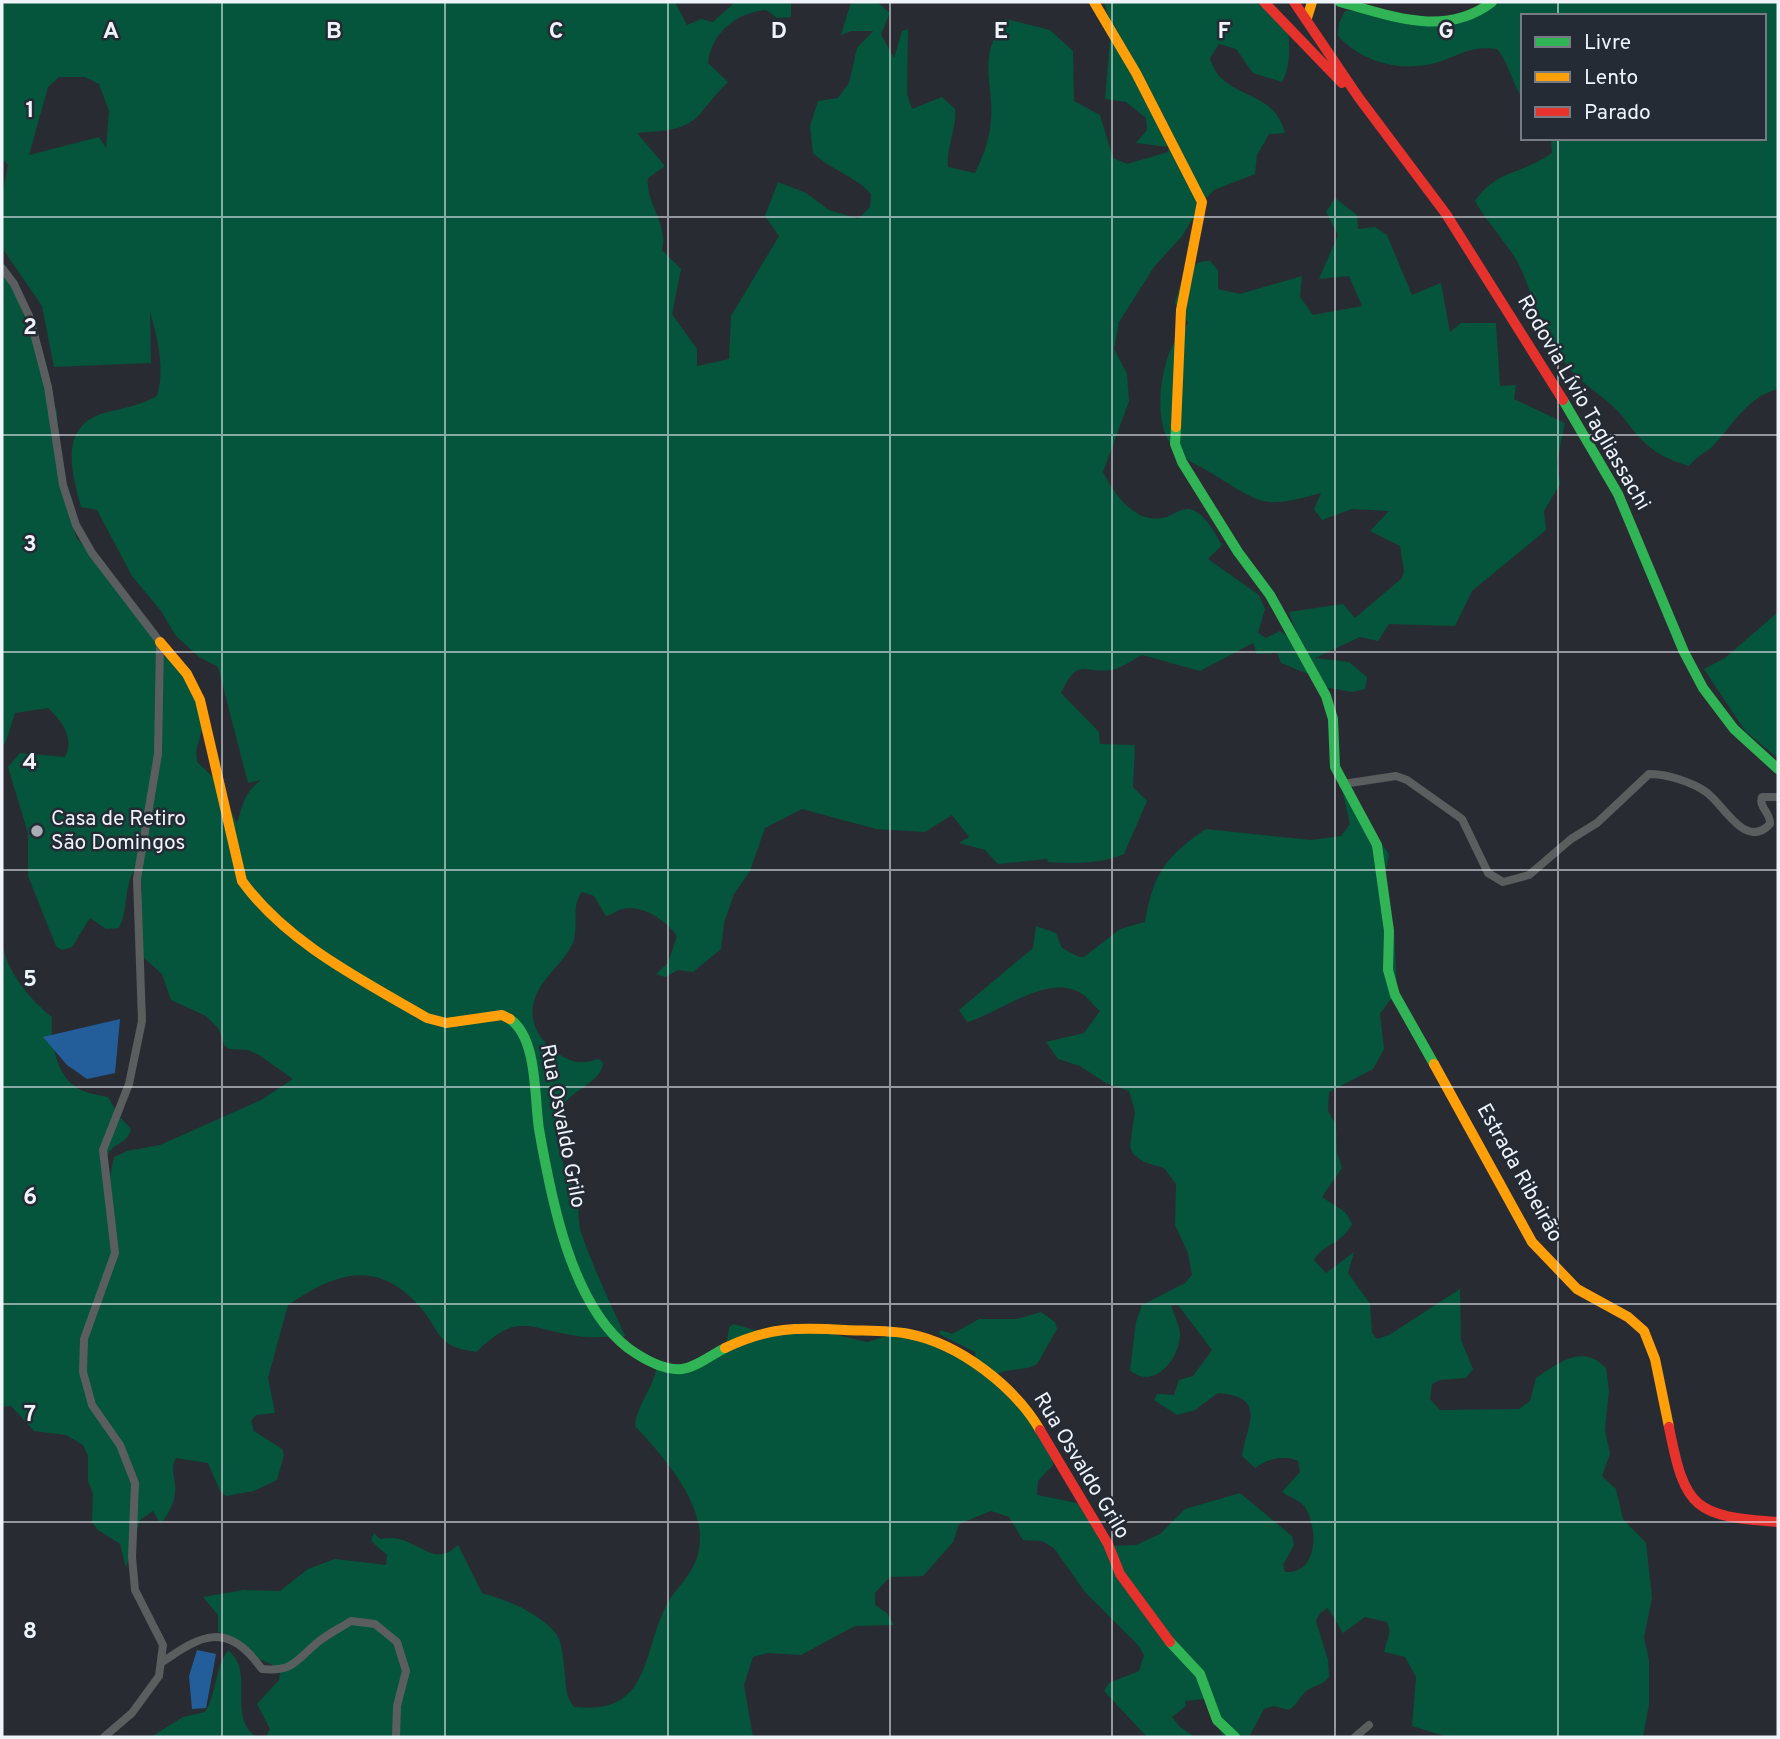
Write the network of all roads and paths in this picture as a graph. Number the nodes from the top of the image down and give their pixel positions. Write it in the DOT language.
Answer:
graph roads {
  1 [pos="1094,2"];
  2 [pos="1264,2"];
  3 [pos="1294,2"];
  4 [pos="1312,2"];
  5 [pos="1340,2"];
  6 [pos="1492,2"];
  7 [pos="1307,18"];
  8 [pos="1359,98"];
  9 [pos="2,268"];
  10 [pos="160,642"];
  11 [pos="1778,769"];
  12 [pos="1343,784"];
  13 [pos="1778,797"];
  14 [pos="1778,1521"];
  15 [pos="161,1662"];
  16 [pos="1369,1725"];
  17 [pos="104,1737"];
  18 [pos="397,1737"];
  19 [pos="1235,1737"];
  20 [pos="1355,1737"];
  1 -- 12 [label="main road, Estrada Ribeirão"];
  2 -- 8 [label="main road, Rodovia Lívio Tagliassachi"];
  3 -- 7 [label="main road, Rodovia Lívio Tagliassachi"];
  4 -- 7 [label="main road"];
  5 -- 6 [label="main road"];
  7 -- 8 [label="main road, Rodovia Lívio Tagliassachi"];
  8 -- 11 [label="main road, Rodovia Lívio Tagliassachi"];
  9 -- 10 [label="street"];
  10 -- 15 [label="street"];
  10 -- 19 [label="main road, Rua Osvaldo Grilo"];
  12 -- 13 [label="street"];
  12 -- 14 [label="main road, Estrada Ribeirão"];
  15 -- 17 [label="street"];
  15 -- 18 [label="street"];
  16 -- 20 [label="street"];
}
